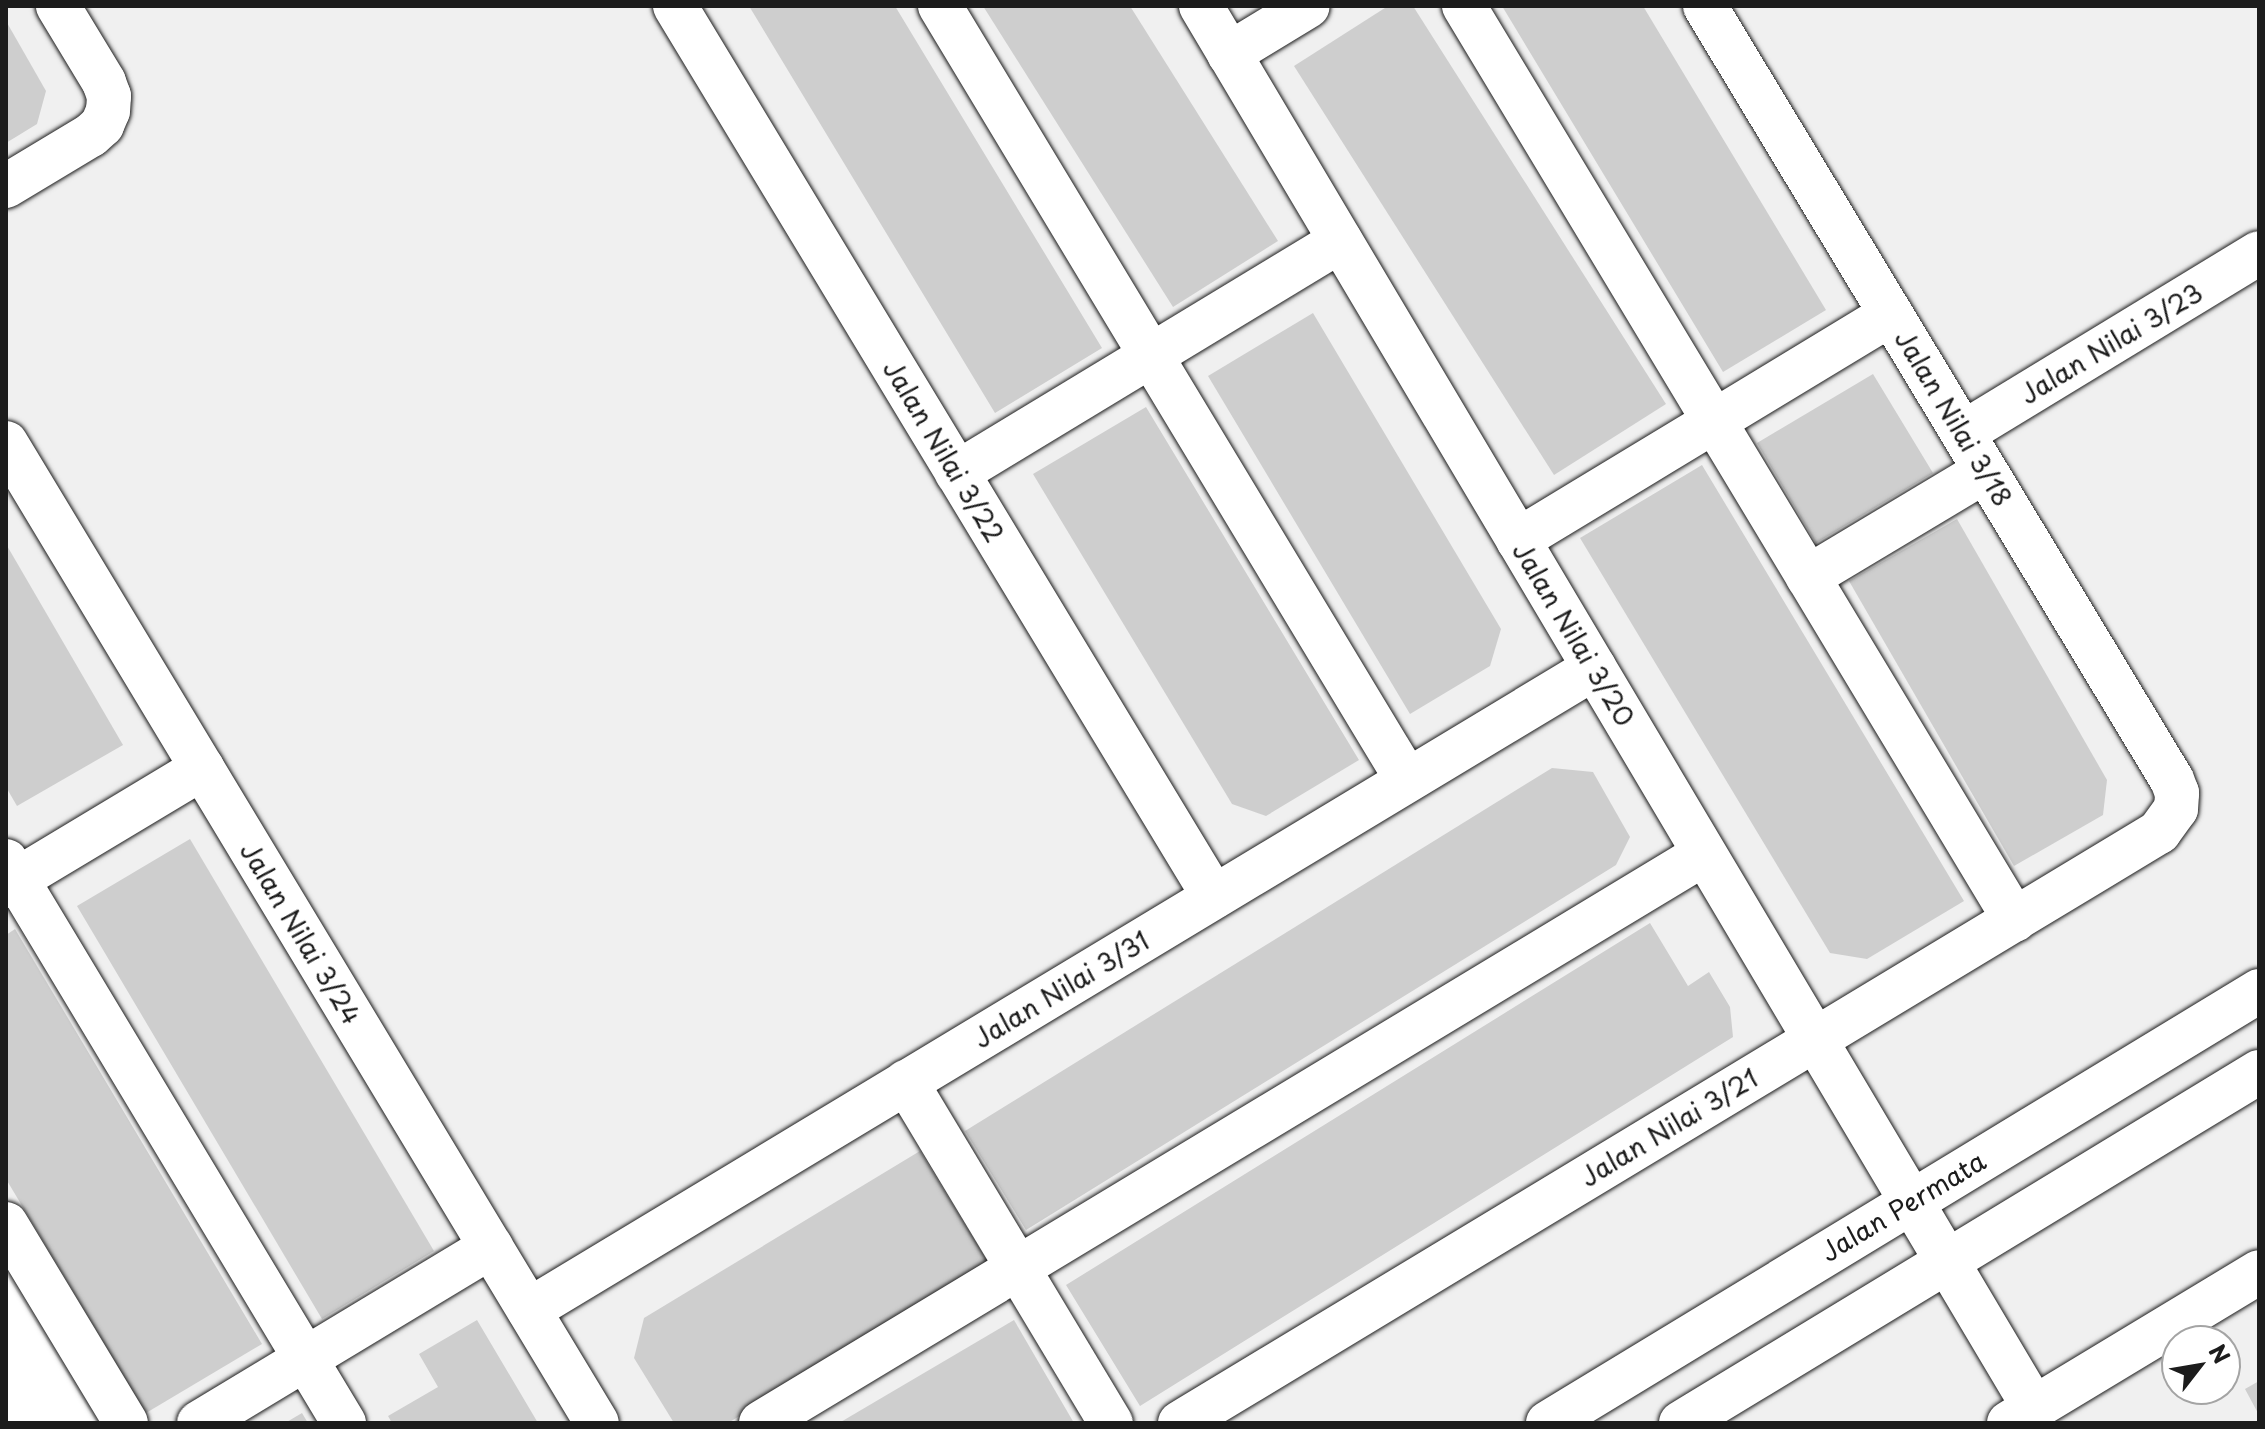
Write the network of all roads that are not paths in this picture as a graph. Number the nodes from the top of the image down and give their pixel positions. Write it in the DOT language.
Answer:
graph roads {
  1 [pos="58,6"];
  2 [pos="675,6"];
  3 [pos="940,6"];
  4 [pos="1201,6"];
  5 [pos="1308,6"];
  6 [pos="1464,6"];
  7 [pos="1705,6"];
  8 [pos="1229,54"];
  9 [pos="6,186"];
  10 [pos="1340,241"];
  11 [pos="2259,253"];
  12 [pos="1891,314"];
  13 [pos="1151,356"];
  14 [pos="1714,422"];
  15 [pos="1963,433"];
  16 [pos="6,443"];
  17 [pos="1985,471"];
  18 [pos="957,473"];
  19 [pos="1518,540"];
  20 [pos="1808,577"];
  21 [pos="1594,668"];
  22 [pos="202,768"];
  23 [pos="1407,780"];
  24 [pos="2159,832"];
  25 [pos="1704,854"];
  26 [pos="10,875"];
  27 [pos="1214,897"];
  28 [pos="2015,920"];
  29 [pos="2259,991"];
  30 [pos="1815,1040"];
  31 [pos="2259,1072"];
  32 [pos="906,1082"];
  33 [pos="1911,1202"];
  34 [pos="6,1224"];
  35 [pos="491,1247"];
  36 [pos="1946,1263"];
  37 [pos="1018,1268"];
  38 [pos="2259,1272"];
  39 [pos="529,1310"];
  40 [pos="306,1359"];
  41 [pos="2021,1415"];
  42 [pos="126,1423"];
  43 [pos="199,1423"];
  44 [pos="344,1423"];
  45 [pos="597,1423"];
  46 [pos="761,1423"];
  47 [pos="1111,1423"];
  48 [pos="1180,1423"];
  49 [pos="1548,1423"];
  50 [pos="1681,1423"];
  1 -- 9 [label="street"];
  2 -- 18 [label="street, Jalan Nilai 3/22"];
  3 -- 13 [label="street"];
  4 -- 8 [label="street, Jalan Nilai 3/20"];
  5 -- 8 [label="street"];
  6 -- 14 [label="street"];
  7 -- 12 [label="street, Jalan Nilai 3/18"];
  8 -- 10 [label="street, Jalan Nilai 3/20"];
  10 -- 13 [label="street"];
  10 -- 19 [label="street, Jalan Nilai 3/20"];
  11 -- 15 [label="street, Jalan Nilai 3/23"];
  12 -- 14 [label="street"];
  12 -- 15 [label="street, Jalan Nilai 3/18"];
  13 -- 18 [label="street"];
  13 -- 23 [label="street"];
  14 -- 19 [label="street"];
  14 -- 20 [label="street"];
  15 -- 17 [label="street, Jalan Nilai 3/18"];
  16 -- 22 [label="street, Jalan Nilai 3/24"];
  17 -- 20 [label="street"];
  17 -- 24 [label="street, Jalan Nilai 3/18"];
  18 -- 27 [label="street, Jalan Nilai 3/22"];
  19 -- 21 [label="street, Jalan Nilai 3/20"];
  20 -- 28 [label="street"];
  21 -- 23 [label="street, Jalan Nilai 3/31"];
  21 -- 25 [label="street, Jalan Nilai 3/20"];
  22 -- 26 [label="street"];
  22 -- 35 [label="street, Jalan Nilai 3/24"];
  23 -- 27 [label="street, Jalan Nilai 3/31"];
  24 -- 28 [label="street, Jalan Nilai 3/21"];
  25 -- 30 [label="street, Jalan Nilai 3/20"];
  25 -- 37 [label="street"];
  26 -- 40 [label="street"];
  27 -- 32 [label="street, Jalan Nilai 3/31"];
  28 -- 30 [label="street, Jalan Nilai 3/21"];
  29 -- 33 [label="street, Jalan Permata"];
  30 -- 33 [label="street, Jalan Nilai 3/20"];
  30 -- 48 [label="street, Jalan Nilai 3/21"];
  31 -- 36 [label="street"];
  32 -- 37 [label="street"];
  32 -- 39 [label="street, Jalan Nilai 3/31"];
  33 -- 36 [label="street, Jalan Nilai 3/20"];
  33 -- 49 [label="street, Jalan Permata"];
  34 -- 42 [label="street"];
  35 -- 39 [label="street, Jalan Nilai 3/24"];
  35 -- 40 [label="street"];
  36 -- 41 [label="street, Jalan Nilai 3/20"];
  36 -- 50 [label="street"];
  37 -- 46 [label="street"];
  37 -- 47 [label="street"];
  38 -- 41 [label="street"];
  39 -- 45 [label="street, Jalan Nilai 3/24"];
  40 -- 43 [label="street"];
  40 -- 44 [label="street"];
}
